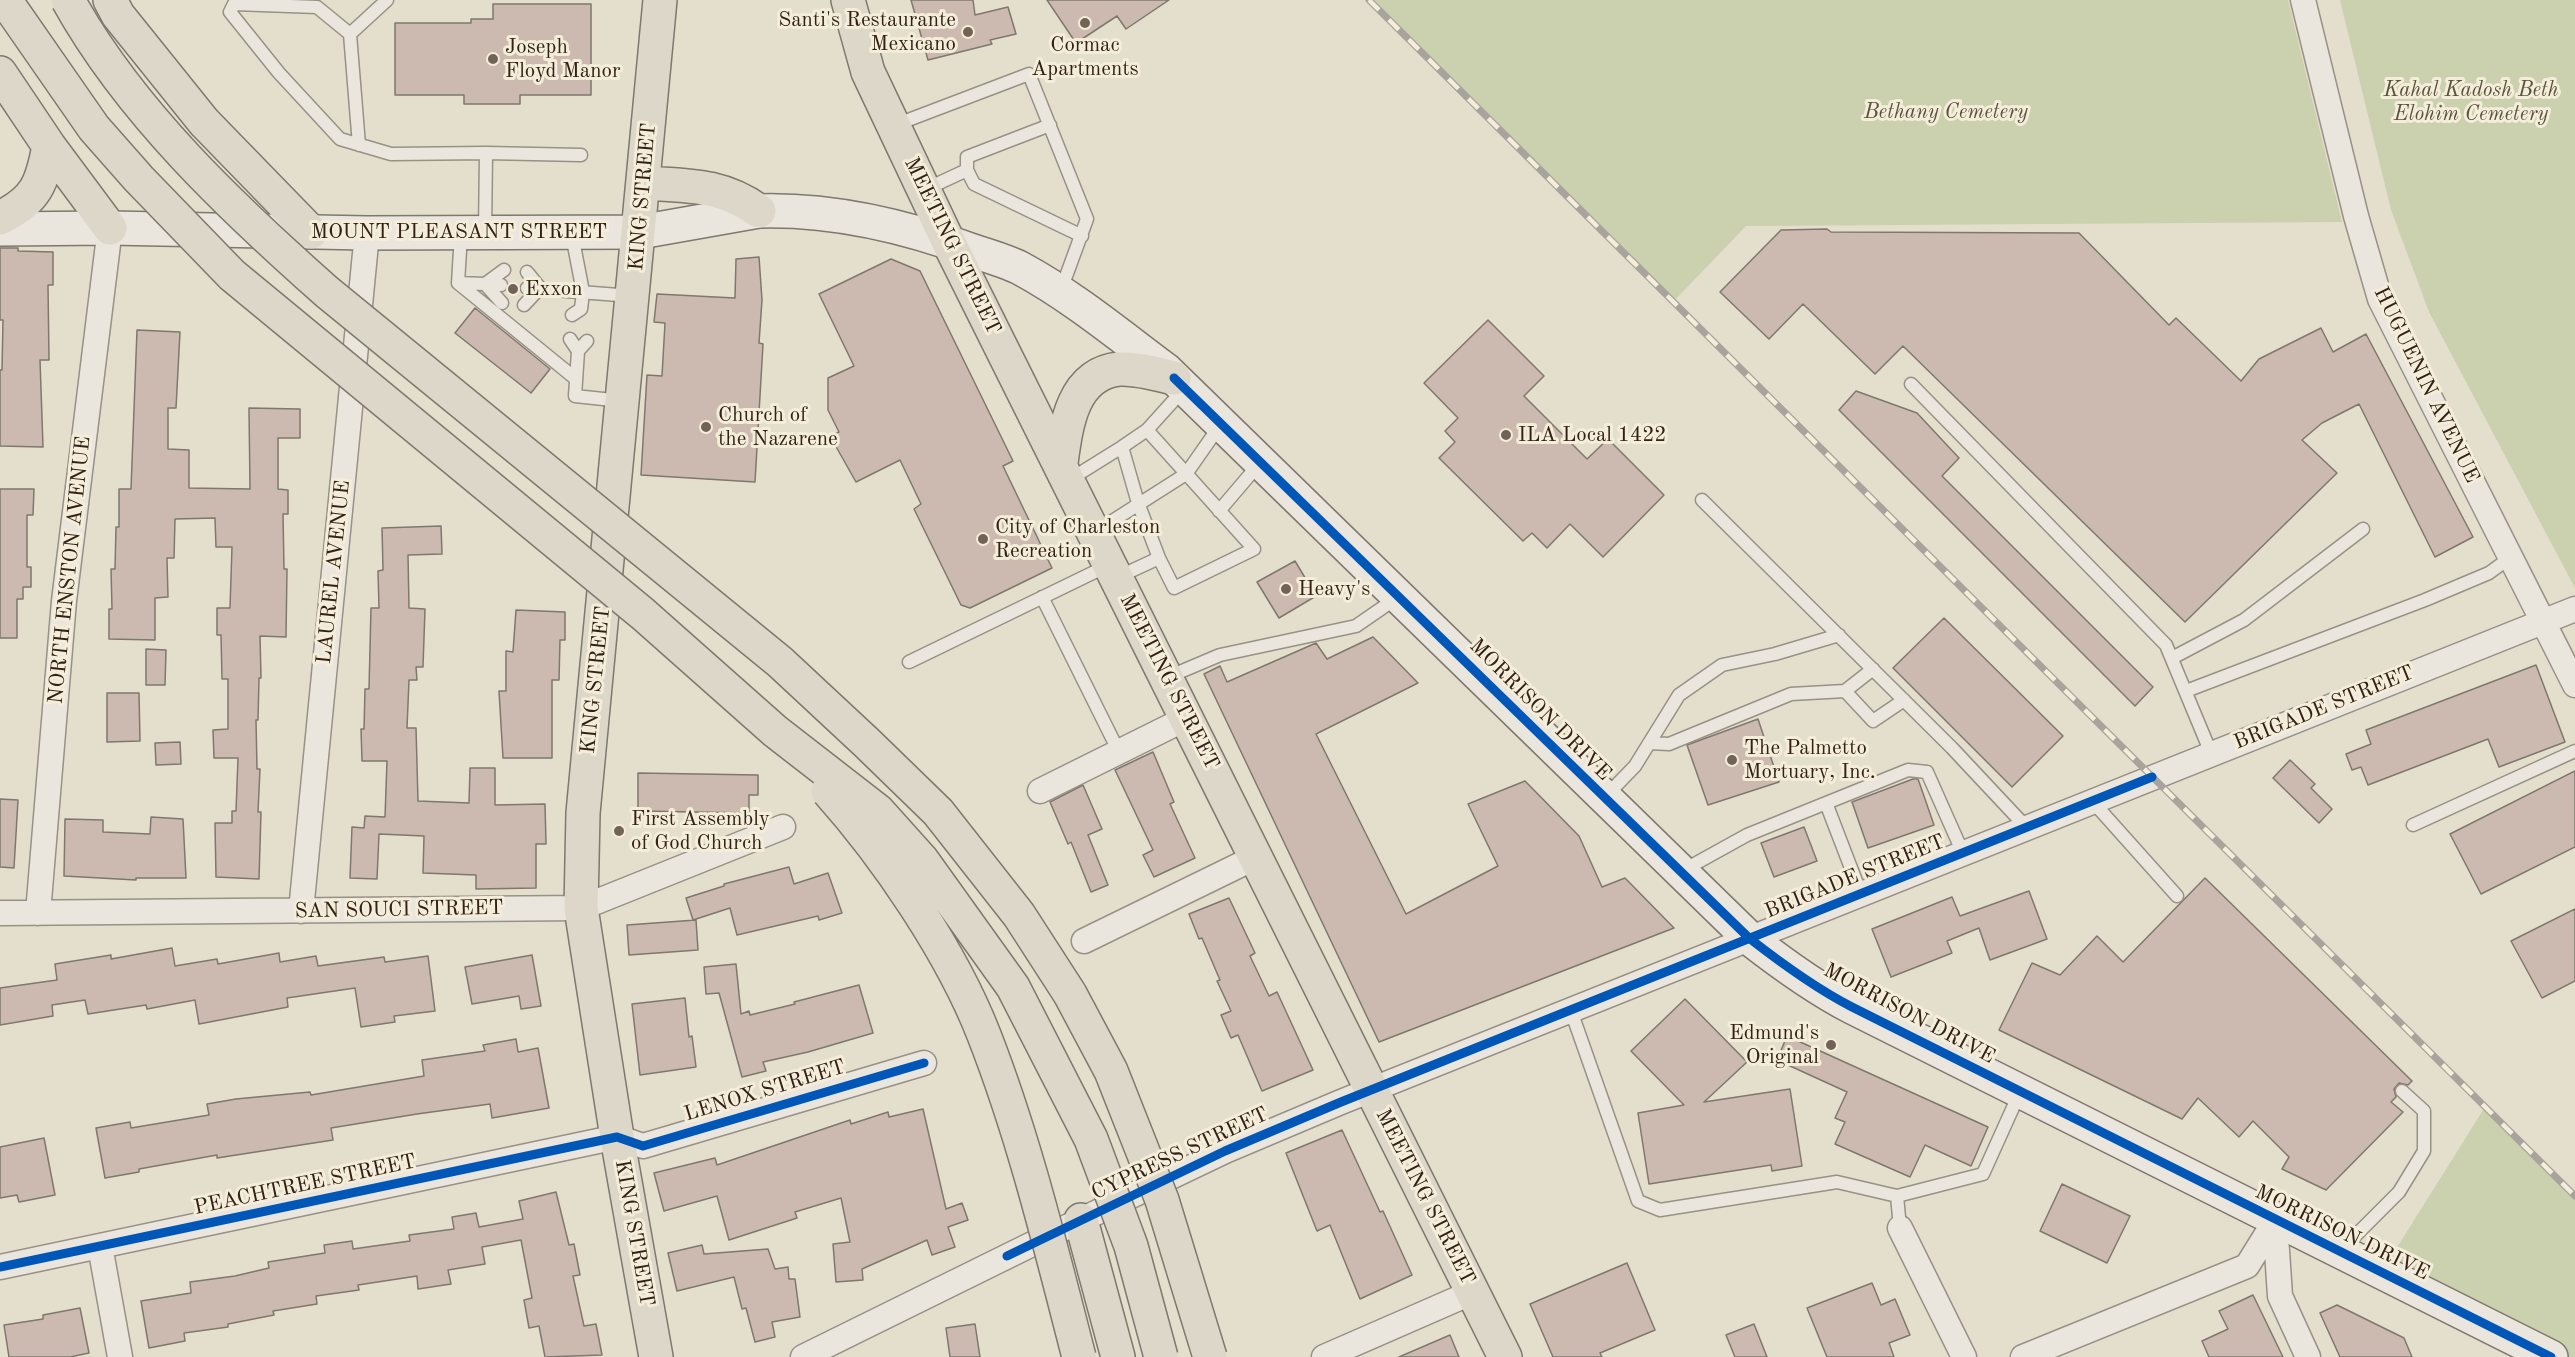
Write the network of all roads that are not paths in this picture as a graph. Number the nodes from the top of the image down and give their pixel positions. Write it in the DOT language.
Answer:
graph roads {
  1 [pos="5,0"];
  2 [pos="68,0"];
  3 [pos="110,0"];
  4 [pos="387,0"];
  5 [pos="660,0"];
  6 [pos="848,0"];
  7 [pos="2303,0"];
  8 [pos="350,34"];
  9 [pos="0,73"];
  10 [pos="1050,125"];
  11 [pos="894,126"];
  12 [pos="359,144"];
  13 [pos="49,146"];
  14 [pos="486,153"];
  15 [pos="581,155"];
  16 [pos="967,170"];
  17 [pos="644,183"];
  18 [pos="924,190"];
  19 [pos="759,211"];
  20 [pos="0,218"];
  21 [pos="110,228"];
  22 [pos="0,229"];
  23 [pos="310,232"];
  24 [pos="473,232"];
  25 [pos="572,232"];
  26 [pos="640,232"];
  27 [pos="367,233"];
  28 [pos="1082,236"];
  29 [pos="948,242"];
  30 [pos="504,270"];
  31 [pos="527,272"];
  32 [pos="458,282"];
  33 [pos="485,284"];
  34 [pos="501,285"];
  35 [pos="534,288"];
  36 [pos="582,292"];
  37 [pos="1059,293"];
  38 [pos="633,296"];
  39 [pos="502,303"];
  40 [pos="524,305"];
  41 [pos="581,314"];
  42 [pos="570,339"];
  43 [pos="587,341"];
  44 [pos="578,351"];
  45 [pos="576,379"];
  46 [pos="1179,383"];
  47 [pos="1911,384"];
  48 [pos="623,401"];
  49 [pos="1222,424"];
  50 [pos="1147,430"];
  51 [pos="1122,447"];
  52 [pos="1261,462"];
  53 [pos="1065,471"];
  54 [pos="1186,474"];
  55 [pos="1702,500"];
  56 [pos="1138,503"];
  57 [pos="1219,511"];
  58 [pos="2363,529"];
  59 [pos="1094,533"];
  60 [pos="2511,557"];
  61 [pos="1159,558"];
  62 [pos="1113,571"];
  63 [pos="1398,596"];
  64 [pos="1042,597"];
  65 [pos="2575,609"];
  66 [pos="2543,621"];
  67 [pos="1839,635"];
  68 [pos="2172,658"];
  69 [pos="909,662"];
  70 [pos="1873,669"];
  71 [pos="1167,678"];
  72 [pos="2575,685"];
  73 [pos="1845,691"];
  74 [pos="2186,691"];
  75 [pos="1904,700"];
  76 [pos="1187,718"];
  77 [pos="775,731"];
  78 [pos="1648,743"];
  79 [pos="2575,751"];
  80 [pos="1119,752"];
  81 [pos="2211,753"];
  82 [pos="1040,791"];
  83 [pos="1604,798"];
  84 [pos="2093,802"];
  85 [pos="1826,803"];
  86 [pos="2413,825"];
  87 [pos="783,826"];
  88 [pos="2027,828"];
  89 [pos="1963,853"];
  90 [pos="1256,857"];
  91 [pos="1681,871"];
  92 [pos="1861,894"];
  93 [pos="2177,896"];
  94 [pos="581,908"];
  95 [pos="301,911"];
  96 [pos="0,913"];
  97 [pos="38,913"];
  98 [pos="1749,938"];
  99 [pos="1084,940"];
  100 [pos="1570,1008"];
  101 [pos="924,1063"];
  102 [pos="1371,1089"];
  103 [pos="2402,1091"];
  104 [pos="2020,1092"];
  105 [pos="617,1137"];
  106 [pos="1897,1196"];
  107 [pos="1081,1220"];
  108 [pos="2275,1221"];
  109 [pos="1900,1228"];
  110 [pos="100,1246"];
  111 [pos="2339,1252"];
  112 [pos="0,1267"];
  113 [pos="1473,1292"];
  114 [pos="120,1357"];
  115 [pos="656,1357"];
  116 [pos="803,1357"];
  117 [pos="1079,1357"];
  118 [pos="1118,1357"];
  119 [pos="1161,1357"];
  120 [pos="1210,1357"];
  121 [pos="1324,1357"];
  122 [pos="1505,1357"];
  123 [pos="1964,1357"];
  124 [pos="2023,1357"];
  125 [pos="2308,1357"];
  126 [pos="2551,1357"];
  1 -- 77 [label="main road, bridge"];
  2 -- 120 [label="main road, bridge"];
  3 -- 23 [label="main road"];
  4 -- 8 [label="lane"];
  5 -- 17 [label="main road, KING STREET"];
  6 -- 11 [label="main road, MEETING STREET"];
  7 -- 60 [label="street, HUGUENIN AVENUE"];
  8 -- 12 [label="lane"];
  8 -- 12 [label="lane"];
  9 -- 13 [label="main road"];
  10 -- 11 [label="lane"];
  10 -- 16 [label="lane"];
  10 -- 28 [label="lane"];
  11 -- 18 [label="main road, MEETING STREET"];
  12 -- 14 [label="lane"];
  13 -- 20 [label="main road"];
  13 -- 21 [label="main road"];
  14 -- 15 [label="lane"];
  14 -- 24 [label="lane"];
  16 -- 18 [label="lane"];
  16 -- 28 [label="lane"];
  17 -- 19 [label="main road"];
  17 -- 26 [label="main road, KING STREET"];
  18 -- 29 [label="main road, MEETING STREET"];
  19 -- 26 [label="main road, MOUNT PLEASANT STREET"];
  19 -- 29 [label="main road, MOUNT PLEASANT STREET"];
  21 -- 22 [label="main road, MOUNT PLEASANT STREET"];
  21 -- 23 [label="main road, MOUNT PLEASANT STREET"];
  21 -- 97 [label="street, NORTH ENSTON AVENUE"];
  23 -- 27 [label="main road, MOUNT PLEASANT STREET"];
  24 -- 25 [label="main road, MOUNT PLEASANT STREET"];
  24 -- 27 [label="main road, MOUNT PLEASANT STREET"];
  24 -- 32 [label="lane"];
  25 -- 26 [label="main road, MOUNT PLEASANT STREET"];
  25 -- 36 [label="lane"];
  26 -- 38 [label="main road, KING STREET"];
  27 -- 95 [label="street, LAUREL AVENUE"];
  28 -- 37 [label="lane"];
  29 -- 37 [label="main road, MORRISON DRIVE"];
  29 -- 53 [label="main road, MEETING STREET"];
  30 -- 33 [label="lane"];
  31 -- 35 [label="lane"];
  32 -- 33 [label="lane"];
  32 -- 45 [label="lane"];
  33 -- 34 [label="lane"];
  33 -- 39 [label="lane"];
  35 -- 36 [label="lane"];
  35 -- 40 [label="lane"];
  36 -- 38 [label="lane"];
  36 -- 41 [label="lane"];
  37 -- 46 [label="main road, MORRISON DRIVE"];
  38 -- 48 [label="main road, KING STREET"];
  42 -- 44 [label="lane"];
  43 -- 44 [label="lane"];
  44 -- 45 [label="lane"];
  45 -- 48 [label="lane"];
  46 -- 49 [label="main road, MORRISON DRIVE"];
  46 -- 50 [label="lane"];
  46 -- 53 [label="main road"];
  47 -- 68 [label="lane"];
  48 -- 94 [label="main road, KING STREET"];
  49 -- 52 [label="main road, MORRISON DRIVE"];
  49 -- 54 [label="lane"];
  50 -- 51 [label="lane"];
  50 -- 54 [label="lane"];
  51 -- 53 [label="lane"];
  51 -- 56 [label="lane"];
  52 -- 57 [label="lane"];
  52 -- 63 [label="main road, MORRISON DRIVE"];
  53 -- 59 [label="main road, MEETING STREET"];
  54 -- 56 [label="lane"];
  54 -- 57 [label="lane"];
  55 -- 67 [label="lane"];
  56 -- 59 [label="lane"];
  56 -- 61 [label="lane"];
  57 -- 61 [label="lane"];
  58 -- 68 [label="lane"];
  59 -- 62 [label="main road, MEETING STREET"];
  60 -- 66 [label="street, HUGUENIN AVENUE"];
  60 -- 74 [label="lane"];
  61 -- 62 [label="lane"];
  62 -- 64 [label="lane"];
  62 -- 71 [label="main road, MEETING STREET"];
  63 -- 71 [label="lane"];
  63 -- 83 [label="main road, MORRISON DRIVE"];
  64 -- 69 [label="lane"];
  64 -- 80 [label="lane"];
  65 -- 66 [label="street, BRIGADE STREET"];
  66 -- 72 [label="street, HUGUENIN AVENUE"];
  66 -- 81 [label="street, BRIGADE STREET"];
  67 -- 70 [label="lane"];
  67 -- 78 [label="lane"];
  68 -- 74 [label="lane"];
  70 -- 73 [label="lane"];
  70 -- 75 [label="lane"];
  71 -- 76 [label="main road, MEETING STREET"];
  73 -- 75 [label="lane"];
  73 -- 78 [label="lane"];
  74 -- 81 [label="lane"];
  75 -- 88 [label="lane"];
  76 -- 80 [label="street"];
  76 -- 90 [label="main road, MEETING STREET"];
  77 -- 117 [label="main road, bridge"];
  77 -- 119 [label="main road, bridge"];
  78 -- 83 [label="lane"];
  79 -- 86 [label="lane"];
  80 -- 82 [label="street"];
  81 -- 84 [label="street, BRIGADE STREET"];
  83 -- 91 [label="main road, MORRISON DRIVE"];
  84 -- 88 [label="street, BRIGADE STREET"];
  84 -- 93 [label="lane"];
  85 -- 89 [label="lane"];
  85 -- 91 [label="lane"];
  85 -- 92 [label="lane"];
  87 -- 94 [label="street, SAN SOUCI STREET"];
  88 -- 89 [label="street, BRIGADE STREET"];
  89 -- 92 [label="street, BRIGADE STREET"];
  90 -- 99 [label="street"];
  90 -- 102 [label="main road, MEETING STREET"];
  91 -- 98 [label="main road, MORRISON DRIVE"];
  92 -- 98 [label="street, BRIGADE STREET"];
  94 -- 95 [label="street, SAN SOUCI STREET"];
  94 -- 105 [label="main road, KING STREET"];
  95 -- 97 [label="street, SAN SOUCI STREET"];
  96 -- 97 [label="street, SAN SOUCI STREET"];
  98 -- 100 [label="street, BRIGADE STREET"];
  98 -- 104 [label="main road, MORRISON DRIVE"];
  100 -- 102 [label="street, BRIGADE STREET"];
  100 -- 106 [label="lane"];
  101 -- 105 [label="street, LENOX STREET"];
  102 -- 107 [label="street, CYPRESS STREET"];
  102 -- 113 [label="main road, MEETING STREET"];
  103 -- 111 [label="lane"];
  104 -- 106 [label="lane"];
  104 -- 108 [label="main road, MORRISON DRIVE"];
  105 -- 110 [label="street, PEACHTREE STREET"];
  105 -- 115 [label="main road, KING STREET"];
  106 -- 109 [label="lane"];
  107 -- 116 [label="street, CYPRESS STREET"];
  107 -- 118 [label="main road"];
  108 -- 111 [label="main road, MORRISON DRIVE"];
  108 -- 124 [label="street"];
  108 -- 125 [label="street"];
  109 -- 123 [label="street"];
  110 -- 112 [label="street, PEACHTREE STREET"];
  110 -- 114 [label="street"];
  111 -- 126 [label="main road, MORRISON DRIVE"];
  113 -- 121 [label="street"];
  113 -- 122 [label="main road, MEETING STREET"];
}
